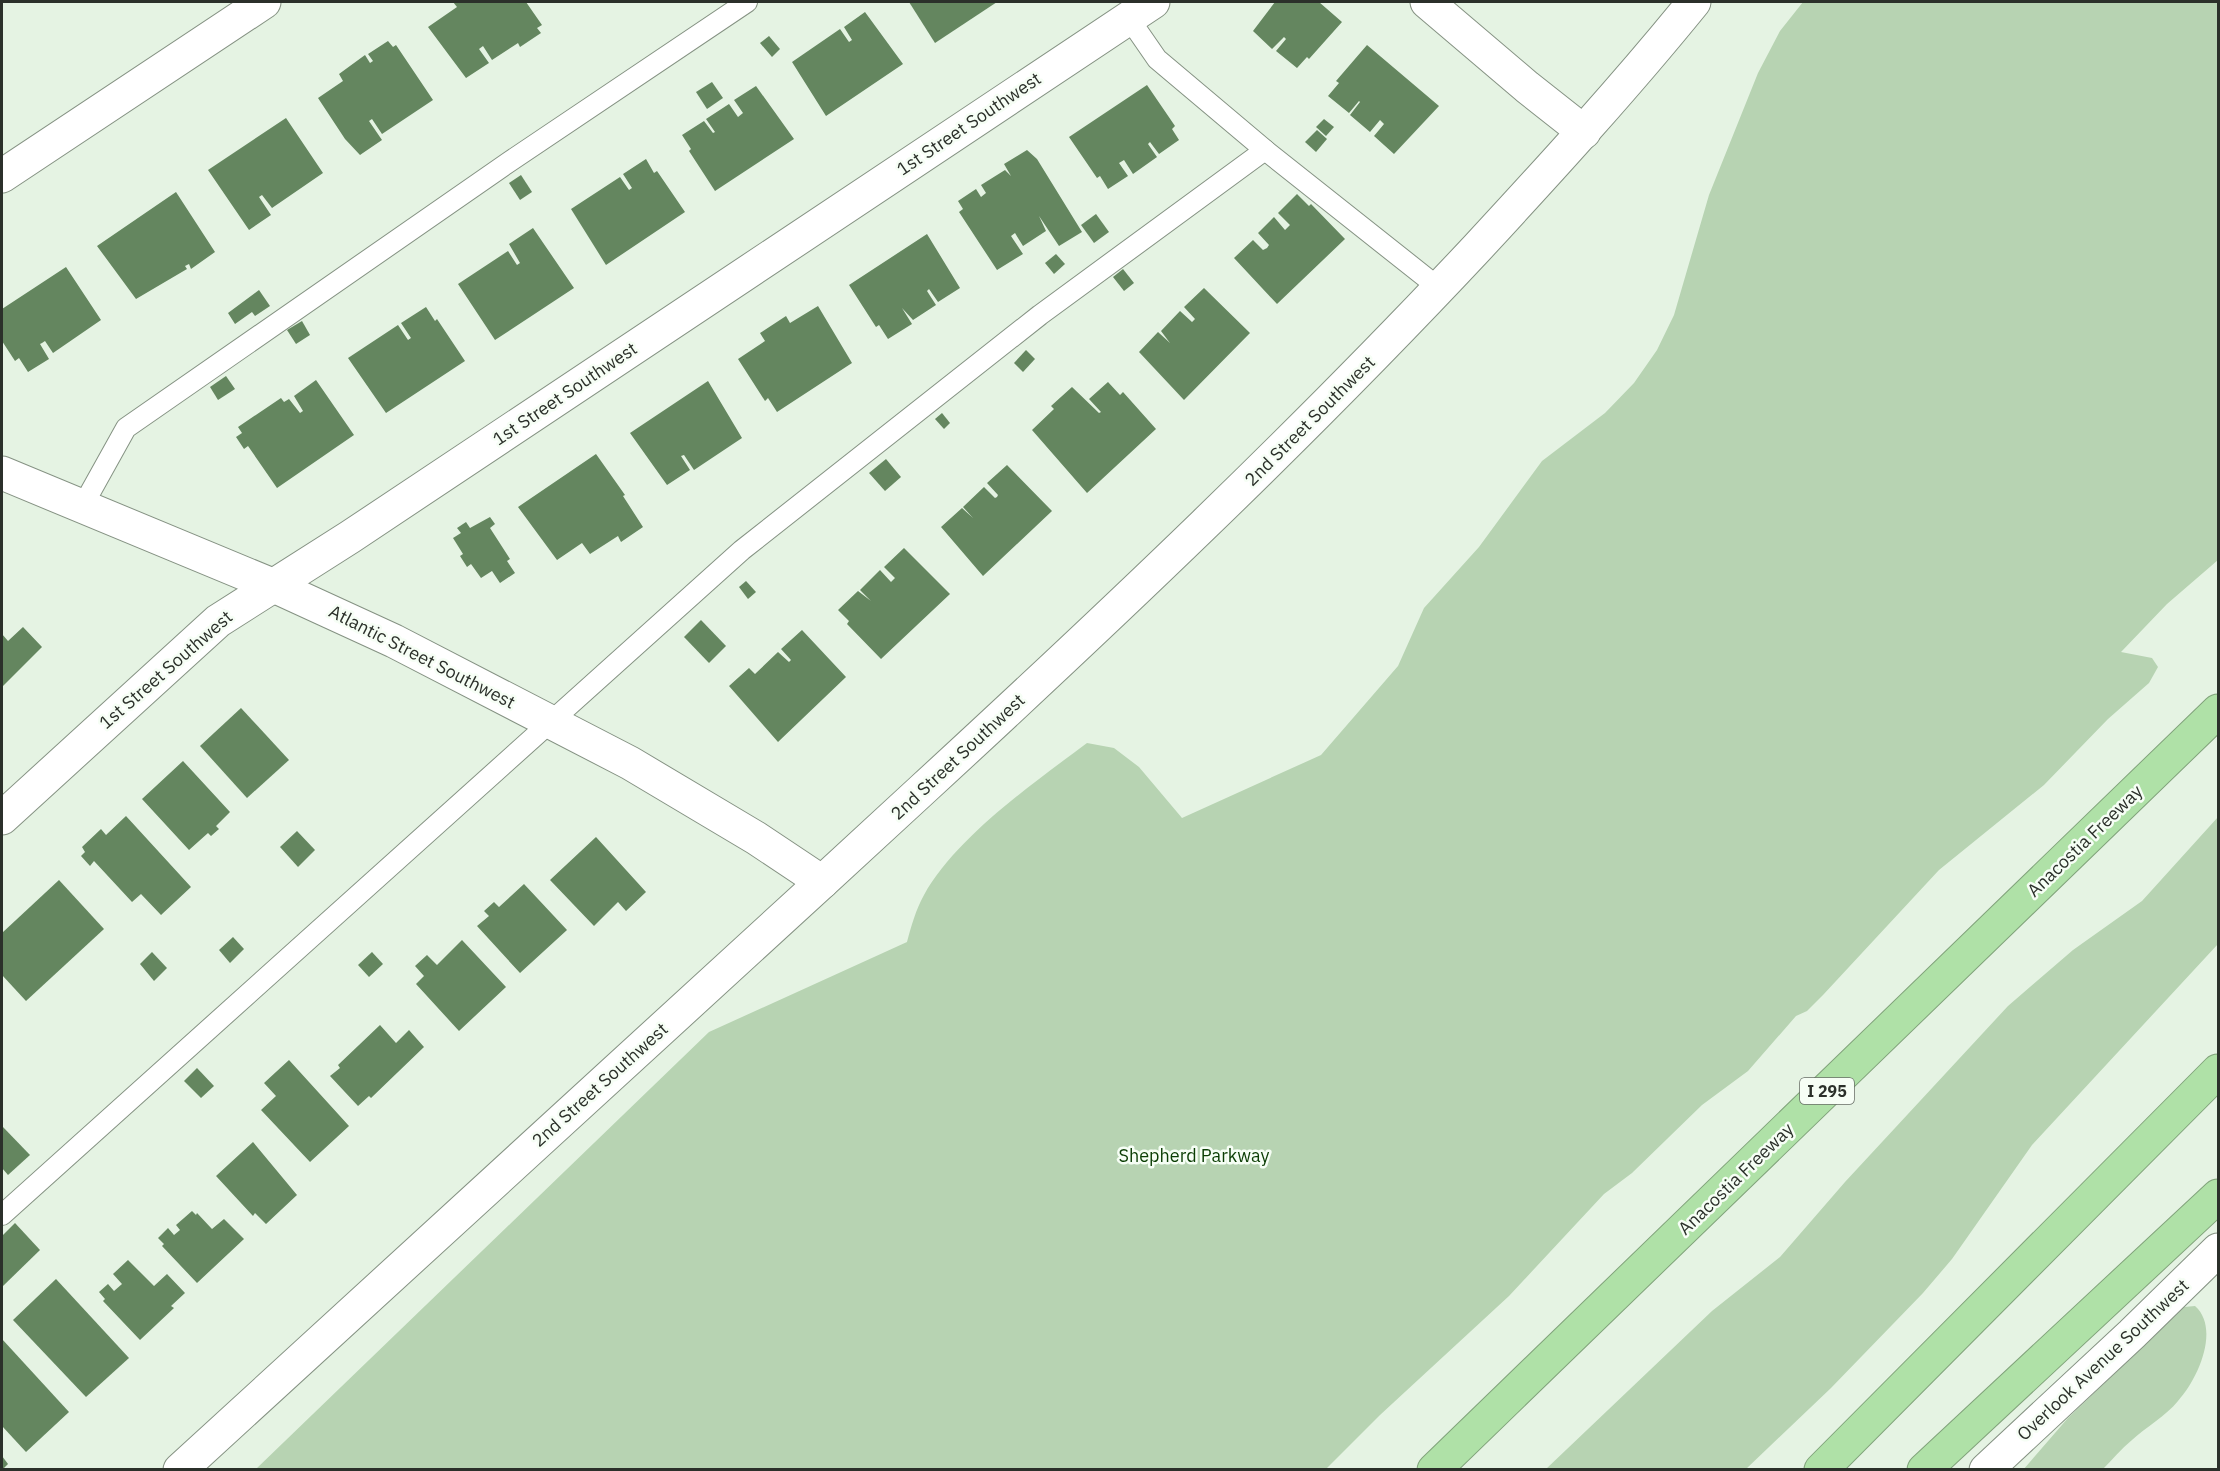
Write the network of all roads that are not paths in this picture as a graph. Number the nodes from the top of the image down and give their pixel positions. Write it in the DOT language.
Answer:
graph roads {
  1 [pos="264,2"];
  2 [pos="747,2"];
  3 [pos="1427,2"];
  4 [pos="1694,2"];
  5 [pos="1141,10"];
  6 [pos="1584,132"];
  7 [pos="1265,150"];
  8 [pos="2,177"];
  9 [pos="1439,288"];
  10 [pos="2,474"];
  11 [pos="82,507"];
  12 [pos="272,585"];
  13 [pos="2218,711"];
  14 [pos="550,721"];
  15 [pos="2,818"];
  16 [pos="822,882"];
  17 [pos="2218,1071"];
  18 [pos="2218,1196"];
  19 [pos="2,1215"];
  20 [pos="2218,1250"];
  21 [pos="180,1470"];
  22 [pos="1434,1470"];
  23 [pos="1821,1470"];
  24 [pos="1924,1470"];
  25 [pos="1986,1470"];
  1 -- 8 [label="street"];
  2 -- 11 [label="lane"];
  3 -- 6 [label="street"];
  4 -- 6 [label="street, 2nd Street Southwest"];
  5 -- 7 [label="lane"];
  5 -- 12 [label="street, 1st Street Southwest"];
  6 -- 9 [label="street, 2nd Street Southwest"];
  7 -- 9 [label="lane"];
  7 -- 14 [label="lane"];
  9 -- 16 [label="street, 2nd Street Southwest"];
  10 -- 11 [label="street, Atlantic Street Southwest"];
  11 -- 12 [label="street, Atlantic Street Southwest"];
  12 -- 14 [label="street, Atlantic Street Southwest"];
  12 -- 15 [label="street, 1st Street Southwest"];
  13 -- 22 [label="highway, Anacostia Freeway / I 295"];
  14 -- 16 [label="street, Atlantic Street Southwest"];
  14 -- 19 [label="lane"];
  16 -- 21 [label="street, 2nd Street Southwest"];
  17 -- 23 [label="highway"];
  18 -- 24 [label="highway"];
  20 -- 25 [label="street, Overlook Avenue Southwest"];
}
